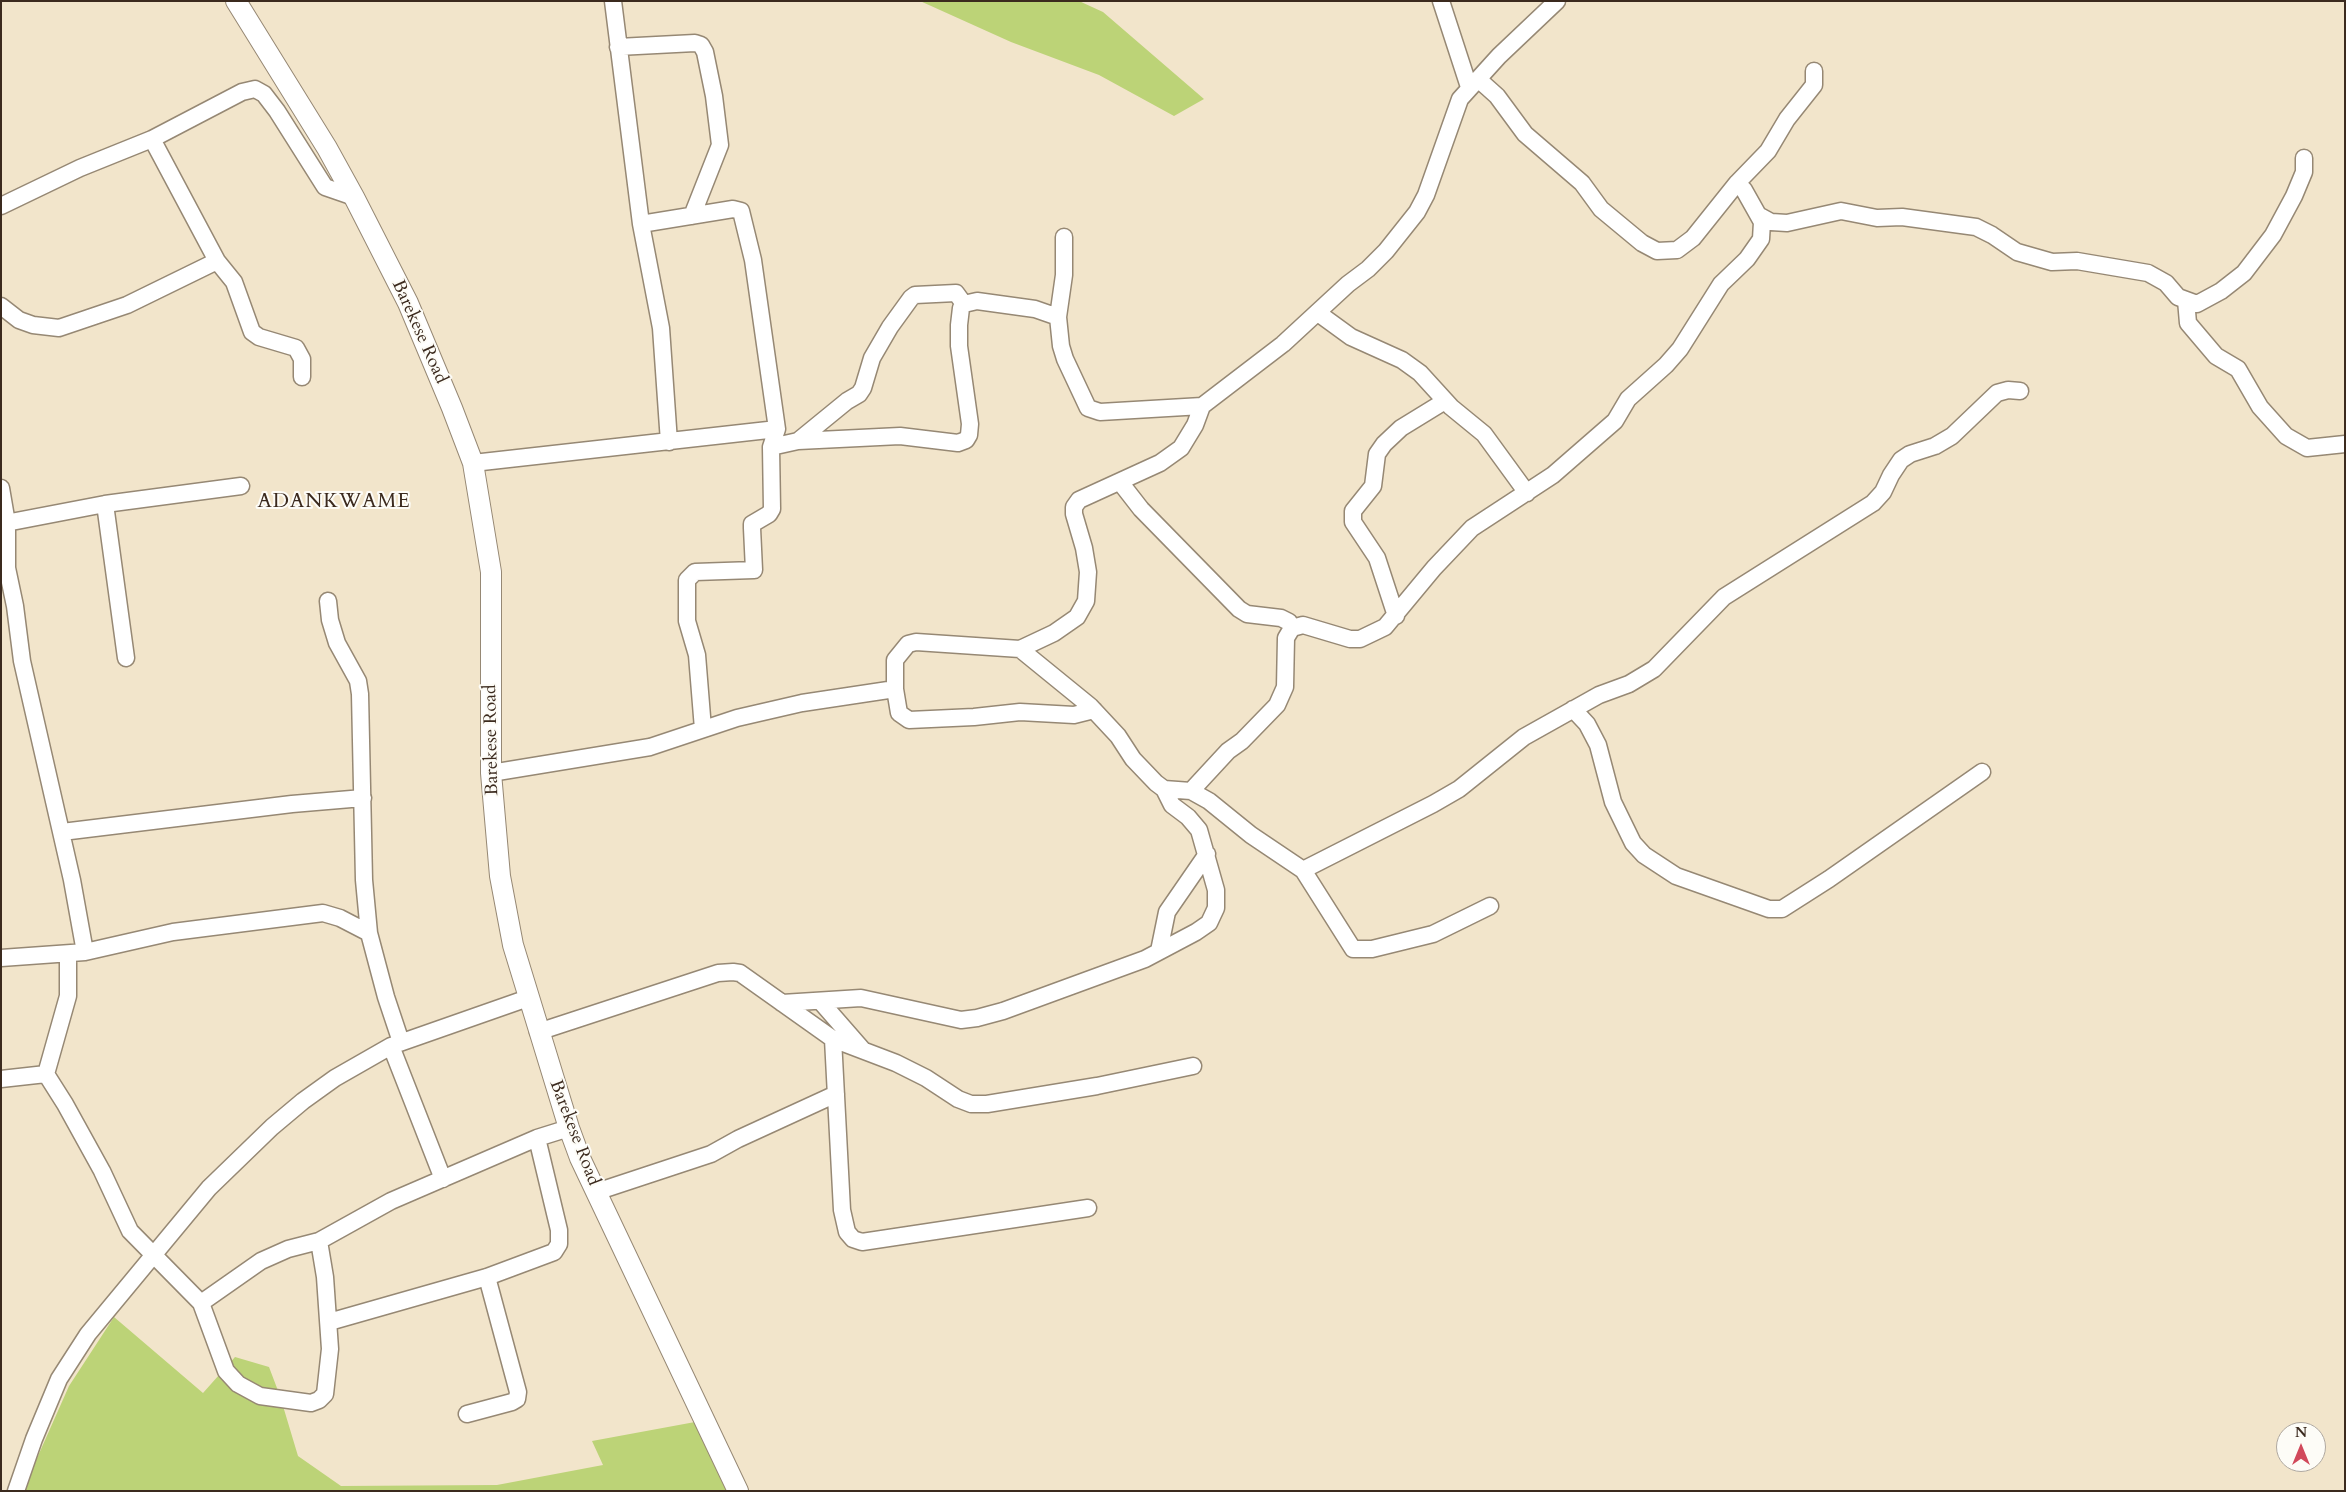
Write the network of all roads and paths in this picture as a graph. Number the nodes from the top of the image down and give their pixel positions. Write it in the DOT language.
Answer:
graph roads {
  1 [pos="236,1"];
  2 [pos="613,1"];
  3 [pos="1441,1"];
  4 [pos="1557,1"];
  5 [pos="618,47"];
  6 [pos="1814,71"];
  7 [pos="1473,83"];
  8 [pos="152,139"];
  9 [pos="2304,158"];
  10 [pos="1738,183"];
  11 [pos="354,197"];
  12 [pos="1,206"];
  13 [pos="692,216"];
  14 [pos="1760,216"];
  15 [pos="641,224"];
  16 [pos="1064,237"];
  17 [pos="217,261"];
  18 [pos="2186,300"];
  19 [pos="964,304"];
  20 [pos="1,306"];
  21 [pos="1318,313"];
  22 [pos="1058,317"];
  23 [pos="302,378"];
  24 [pos="2020,390"];
  25 [pos="1445,401"];
  26 [pos="1202,406"];
  27 [pos="776,429"];
  28 [pos="798,441"];
  29 [pos="669,442"];
  30 [pos="2345,444"];
  31 [pos="771,447"];
  32 [pos="472,463"];
  33 [pos="1120,482"];
  34 [pos="241,486"];
  35 [pos="1,488"];
  36 [pos="1527,493"];
  37 [pos="105,504"];
  38 [pos="4,523"];
  39 [pos="328,601"];
  40 [pos="1396,616"];
  41 [pos="1292,628"];
  42 [pos="1020,649"];
  43 [pos="126,658"];
  44 [pos="895,689"];
  45 [pos="1573,709"];
  46 [pos="1094,710"];
  47 [pos="703,729"];
  48 [pos="1982,772"];
  49 [pos="491,773"];
  50 [pos="1164,789"];
  51 [pos="1191,791"];
  52 [pos="363,798"];
  53 [pos="62,832"];
  54 [pos="1207,854"];
  55 [pos="1303,870"];
  56 [pos="1490,906"];
  57 [pos="369,933"];
  58 [pos="1159,951"];
  59 [pos="85,952"];
  60 [pos="68,954"];
  61 [pos="1,958"];
  62 [pos="528,998"];
  63 [pos="782,1002"];
  64 [pos="821,1002"];
  65 [pos="538,1032"];
  66 [pos="833,1039"];
  67 [pos="396,1044"];
  68 [pos="863,1049"];
  69 [pos="1193,1066"];
  70 [pos="46,1074"];
  71 [pos="1,1080"];
  72 [pos="836,1094"];
  73 [pos="569,1128"];
  74 [pos="537,1138"];
  75 [pos="444,1179"];
  76 [pos="596,1192"];
  77 [pos="1088,1208"];
  78 [pos="319,1241"];
  79 [pos="152,1254"];
  80 [pos="487,1277"];
  81 [pos="201,1303"];
  82 [pos="329,1322"];
  83 [pos="467,1414"];
  84 [pos="16,1491"];
  85 [pos="738,1491"];
  1 -- 11 [label="main road, Barekese Road"];
  2 -- 5 [label="street"];
  3 -- 7 [label="street"];
  4 -- 7 [label="street"];
  5 -- 13 [label="street"];
  5 -- 15 [label="street"];
  6 -- 10 [label="street"];
  7 -- 10 [label="street"];
  7 -- 21 [label="street"];
  8 -- 11 [label="street"];
  8 -- 12 [label="street"];
  8 -- 17 [label="street"];
  9 -- 18 [label="street"];
  10 -- 14 [label="street"];
  11 -- 32 [label="main road, Barekese Road"];
  13 -- 15 [label="street"];
  13 -- 27 [label="street"];
  14 -- 18 [label="street"];
  14 -- 36 [label="street"];
  15 -- 29 [label="street"];
  16 -- 22 [label="street"];
  17 -- 20 [label="street"];
  17 -- 23 [label="street"];
  18 -- 30 [label="street"];
  19 -- 22 [label="street"];
  19 -- 28 [label="street"];
  19 -- 28 [label="street"];
  21 -- 25 [label="street"];
  21 -- 26 [label="street"];
  22 -- 26 [label="street"];
  24 -- 45 [label="street"];
  25 -- 36 [label="street"];
  25 -- 40 [label="street"];
  26 -- 33 [label="street"];
  27 -- 29 [label="street"];
  27 -- 31 [label="street"];
  28 -- 31 [label="street"];
  29 -- 32 [label="street"];
  31 -- 47 [label="street"];
  32 -- 49 [label="main road, Barekese Road"];
  33 -- 41 [label="street"];
  33 -- 42 [label="street"];
  34 -- 37 [label="street"];
  35 -- 38 [label="street"];
  36 -- 40 [label="street"];
  37 -- 38 [label="street"];
  37 -- 43 [label="street"];
  38 -- 53 [label="street"];
  39 -- 52 [label="street"];
  40 -- 41 [label="street"];
  41 -- 51 [label="street"];
  42 -- 44 [label="street"];
  42 -- 46 [label="street"];
  44 -- 46 [label="street"];
  44 -- 47 [label="street"];
  45 -- 48 [label="street"];
  45 -- 55 [label="street"];
  46 -- 50 [label="street"];
  47 -- 49 [label="street"];
  49 -- 62 [label="main road, Barekese Road"];
  50 -- 51 [label="street"];
  50 -- 54 [label="street"];
  51 -- 55 [label="street"];
  52 -- 53 [label="street"];
  52 -- 57 [label="street"];
  53 -- 59 [label="street"];
  54 -- 58 [label="street"];
  54 -- 58 [label="street"];
  55 -- 56 [label="street"];
  57 -- 59 [label="street"];
  57 -- 67 [label="street"];
  58 -- 64 [label="street"];
  59 -- 60 [label="street"];
  60 -- 61 [label="street"];
  60 -- 70 [label="street"];
  62 -- 65 [label="main road, Barekese Road"];
  62 -- 67 [label="street"];
  63 -- 64 [label="street"];
  63 -- 65 [label="street"];
  63 -- 66 [label="street"];
  64 -- 68 [label="street"];
  65 -- 73 [label="main road, Barekese Road"];
  66 -- 68 [label="street"];
  66 -- 72 [label="street"];
  67 -- 75 [label="street"];
  67 -- 79 [label="street"];
  68 -- 69 [label="street"];
  70 -- 71 [label="street"];
  70 -- 79 [label="street"];
  72 -- 76 [label="street"];
  72 -- 77 [label="street"];
  73 -- 74 [label="street"];
  73 -- 76 [label="main road, Barekese Road"];
  74 -- 75 [label="street"];
  74 -- 80 [label="street"];
  75 -- 78 [label="street"];
  76 -- 85 [label="main road, Barekese Road"];
  78 -- 81 [label="street"];
  78 -- 82 [label="street"];
  79 -- 81 [label="street"];
  79 -- 84 [label="street"];
  80 -- 82 [label="street"];
  80 -- 83 [label="street"];
  81 -- 82 [label="street"];
}
